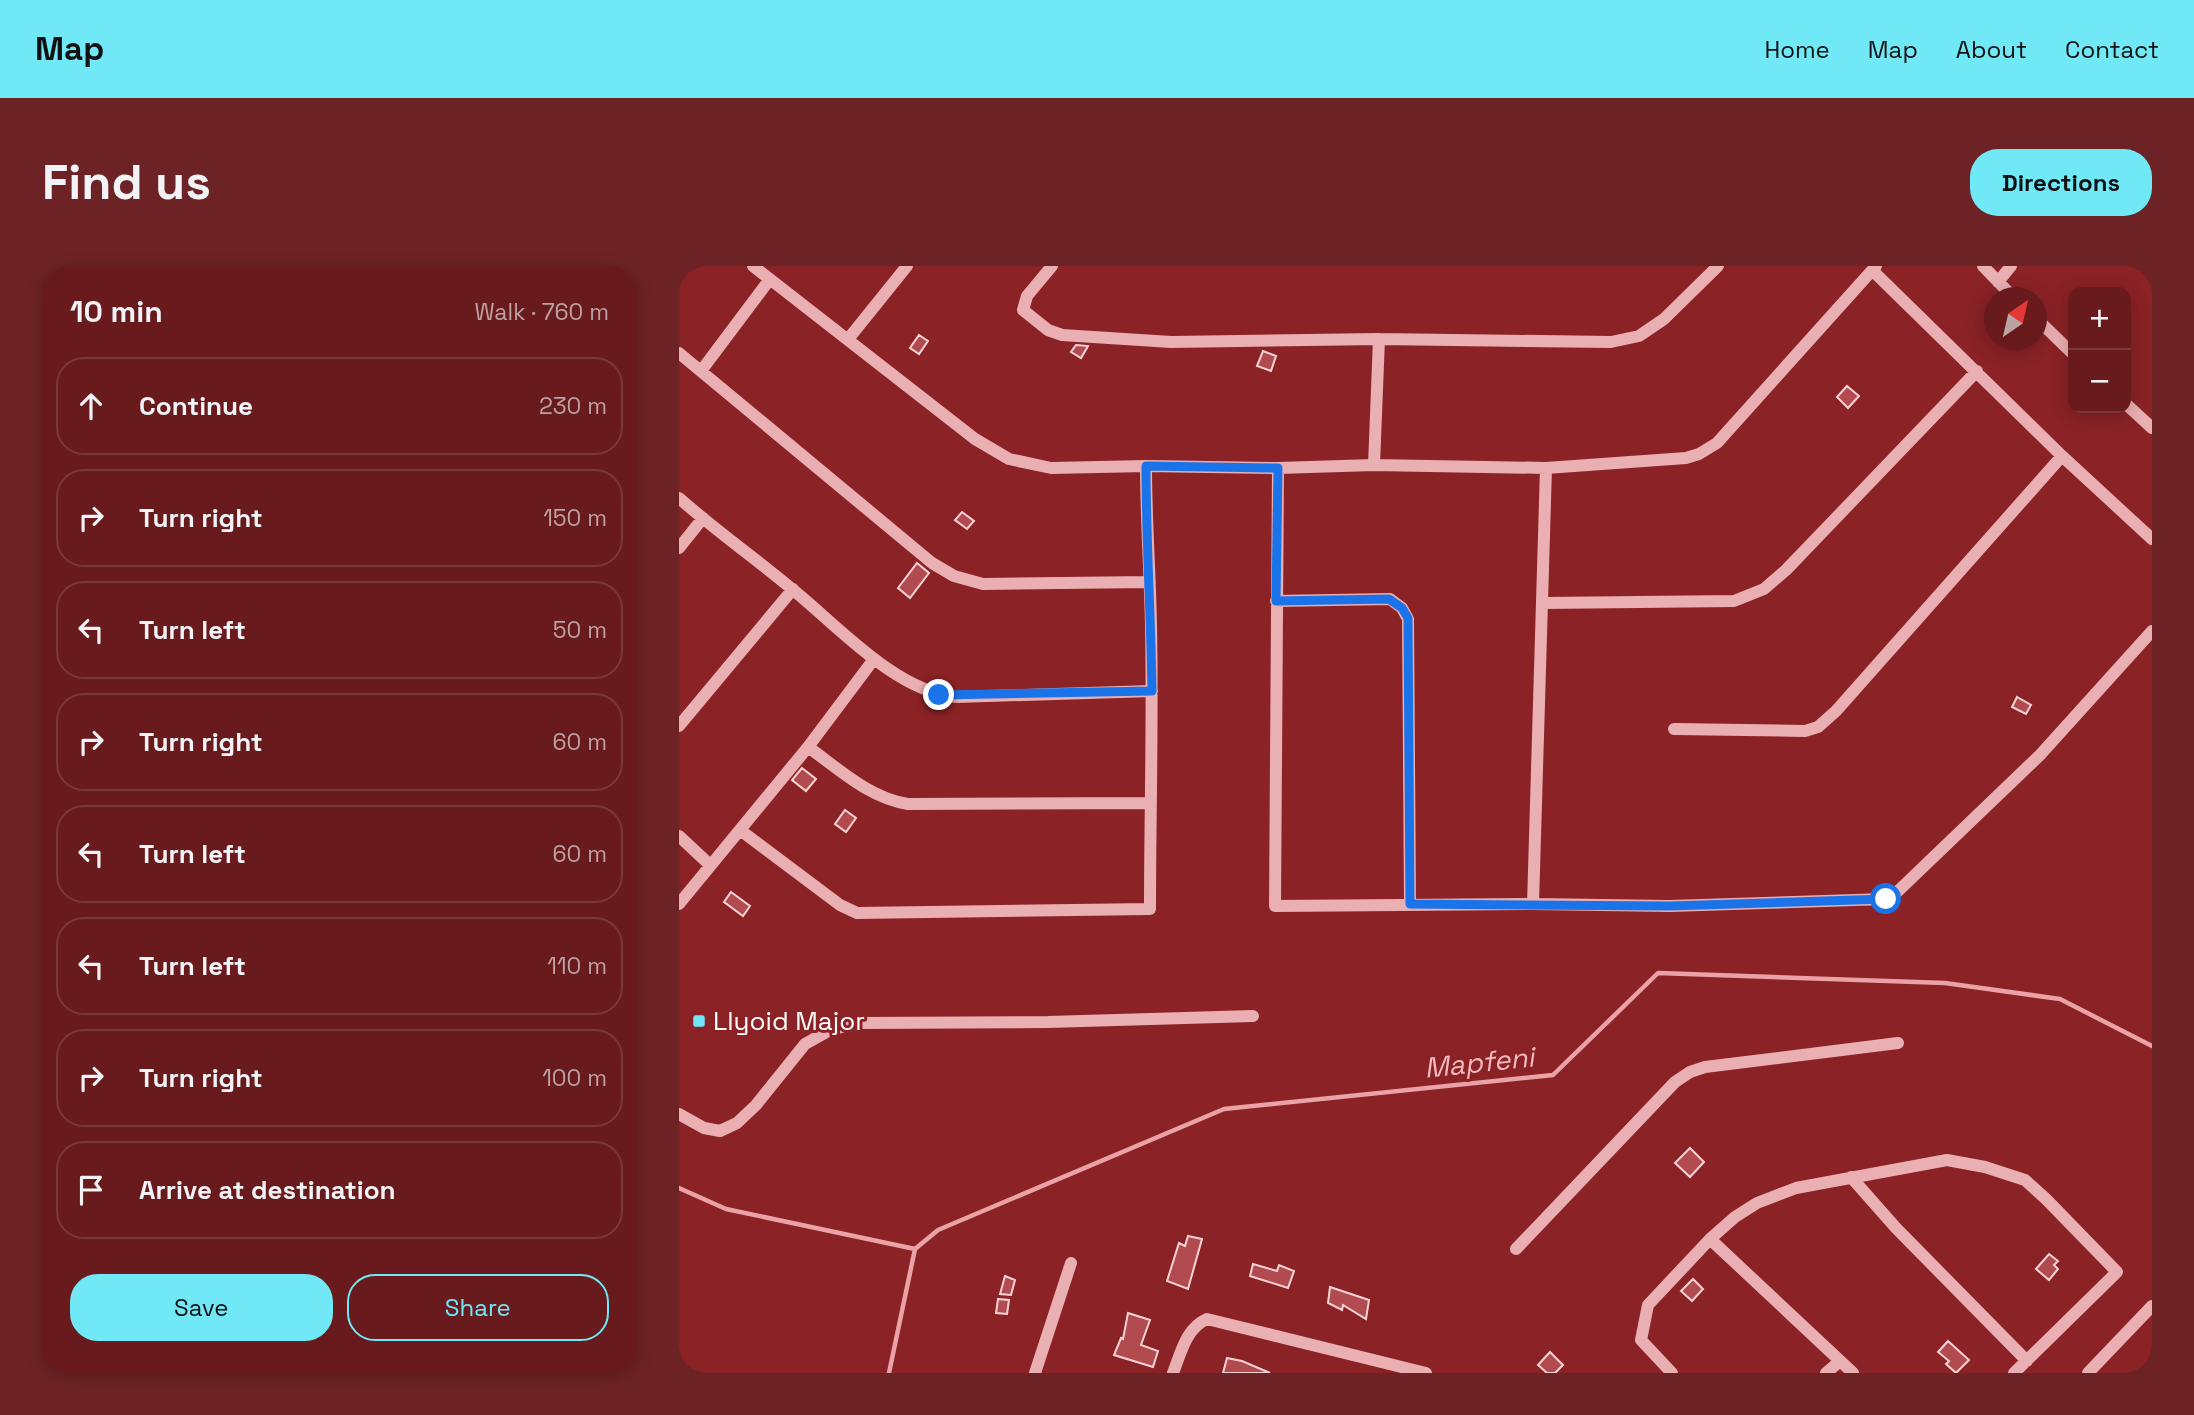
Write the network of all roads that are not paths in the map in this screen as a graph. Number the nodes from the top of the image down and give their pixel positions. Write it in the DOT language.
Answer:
graph roads {
  1 [pos="753,266"];
  2 [pos="907,266"];
  3 [pos="1052,266"];
  4 [pos="1718,266"];
  5 [pos="1983,266"];
  6 [pos="2011,266"];
  7 [pos="1875,269"];
  8 [pos="770,279"];
  9 [pos="1998,282"];
  10 [pos="2003,287"];
  11 [pos="2047,329"];
  12 [pos="849,338"];
  13 [pos="1379,340"];
  14 [pos="2069,350"];
  15 [pos="679,353"];
  16 [pos="701,371"];
  17 [pos="1977,371"];
  18 [pos="2131,409"];
  19 [pos="2152,429"];
  20 [pos="2062,456"];
  21 [pos="1374,465"];
  22 [pos="1146,466"];
  23 [pos="1278,468"];
  24 [pos="1546,468"];
  25 [pos="679,498"];
  26 [pos="703,518"];
  27 [pos="2152,539"];
  28 [pos="679,548"];
  29 [pos="1149,582"];
  30 [pos="793,589"];
  31 [pos="1276,601"];
  32 [pos="1543,603"];
  33 [pos="2152,631"];
  34 [pos="874,659"];
  35 [pos="1152,691"];
  36 [pos="679,726"];
  37 [pos="1674,729"];
  38 [pos="807,747"];
  39 [pos="1150,803"];
  40 [pos="740,830"];
  41 [pos="679,836"];
  42 [pos="711,865"];
  43 [pos="679,904"];
  44 [pos="1410,904"];
  45 [pos="1533,904"];
  46 [pos="1253,1016"];
  47 [pos="1898,1043"];
  48 [pos="679,1114"];
  49 [pos="1851,1177"];
  50 [pos="1710,1239"];
  51 [pos="1516,1249"];
  52 [pos="1071,1263"];
  53 [pos="2152,1306"];
  54 [pos="1840,1361"];
  55 [pos="2027,1361"];
  56 [pos="1035,1373"];
  57 [pos="1173,1373"];
  58 [pos="1426,1373"];
  59 [pos="1672,1373"];
  60 [pos="1826,1373"];
  61 [pos="1853,1373"];
  62 [pos="2014,1373"];
  63 [pos="2088,1373"];
  1 -- 8 [label="street"];
  2 -- 12 [label="street"];
  3 -- 13 [label="street"];
  4 -- 13 [label="street"];
  5 -- 9 [label="street"];
  6 -- 9 [label="street"];
  7 -- 17 [label="street"];
  7 -- 24 [label="street"];
  8 -- 12 [label="street"];
  8 -- 16 [label="street"];
  9 -- 10 [label="street"];
  11 -- 14 [label="street"];
  12 -- 22 [label="street"];
  13 -- 21 [label="street"];
  15 -- 16 [label="street"];
  16 -- 29 [label="street"];
  17 -- 20 [label="street"];
  17 -- 32 [label="street"];
  18 -- 19 [label="street"];
  20 -- 27 [label="street"];
  20 -- 37 [label="street"];
  21 -- 23 [label="street"];
  21 -- 24 [label="street"];
  22 -- 23 [label="street"];
  22 -- 29 [label="street"];
  23 -- 31 [label="street"];
  24 -- 32 [label="street"];
  25 -- 26 [label="street"];
  26 -- 28 [label="street"];
  26 -- 30 [label="street"];
  29 -- 35 [label="street"];
  30 -- 34 [label="street"];
  30 -- 36 [label="street"];
  31 -- 44 [label="street"];
  31 -- 44 [label="street"];
  32 -- 45 [label="street"];
  33 -- 45 [label="street"];
  34 -- 35 [label="street"];
  34 -- 38 [label="street"];
  35 -- 39 [label="street"];
  38 -- 39 [label="street"];
  38 -- 40 [label="street"];
  39 -- 40 [label="street"];
  40 -- 42 [label="street"];
  41 -- 42 [label="street"];
  42 -- 43 [label="street"];
  44 -- 45 [label="street"];
  46 -- 48 [label="street"];
  47 -- 51 [label="street"];
  49 -- 50 [label="street"];
  49 -- 55 [label="street"];
  49 -- 55 [label="street"];
  50 -- 54 [label="street"];
  50 -- 59 [label="street"];
  52 -- 56 [label="street"];
  53 -- 63 [label="street"];
  54 -- 60 [label="street"];
  54 -- 61 [label="street"];
  55 -- 62 [label="street"];
  57 -- 58 [label="street"];
}
